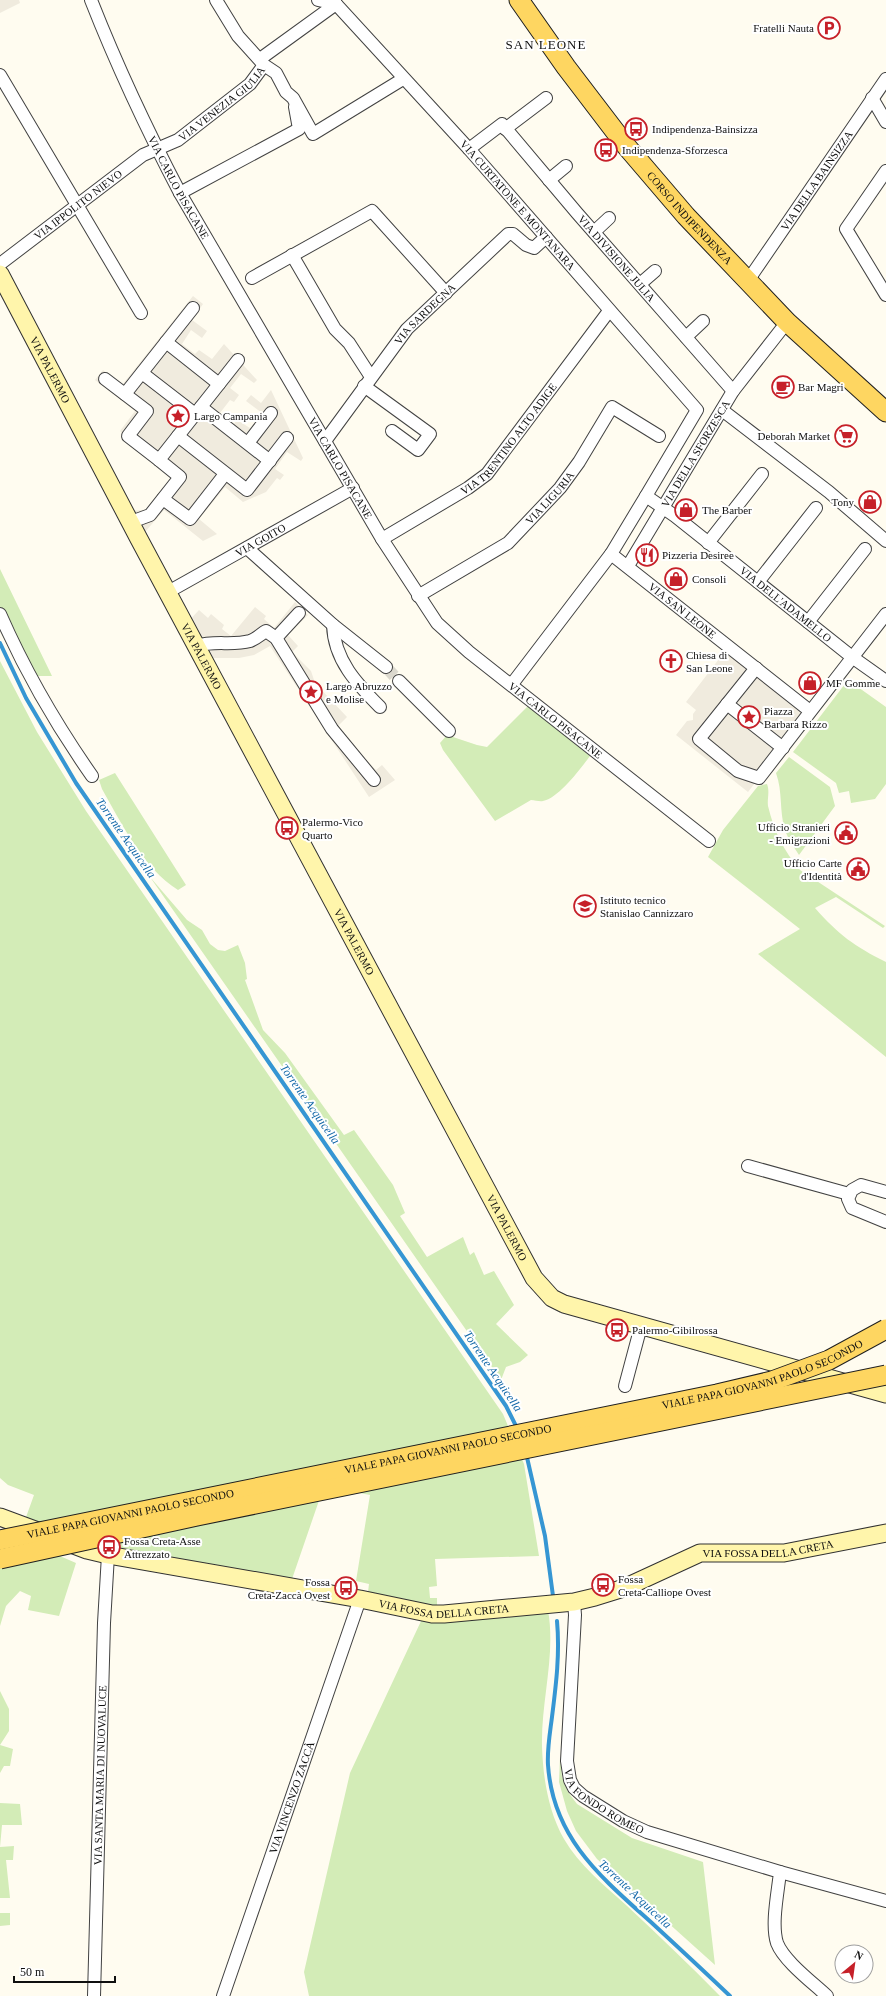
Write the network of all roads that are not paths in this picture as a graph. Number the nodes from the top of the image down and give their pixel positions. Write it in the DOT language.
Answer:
graph roads {
  1 [pos="91,0"];
  2 [pos="216,0"];
  3 [pos="318,0"];
  4 [pos="519,0"];
  5 [pos="336,4"];
  6 [pos="262,62"];
  7 [pos="0,75"];
  8 [pos="403,79"];
  9 [pos="886,79"];
  10 [pos="293,98"];
  11 [pos="546,98"];
  12 [pos="872,98"];
  13 [pos="886,122"];
  14 [pos="504,127"];
  15 [pos="469,149"];
  16 [pos="158,150"];
  17 [pos="566,166"];
  18 [pos="886,170"];
  19 [pos="549,180"];
  20 [pos="180,192"];
  21 [pos="78,205"];
  22 [pos="609,218"];
  23 [pos="594,232"];
  24 [pos="546,237"];
  25 [pos="292,255"];
  26 [pos="0,264"];
  27 [pos="655,271"];
  28 [pos="0,274"];
  29 [pos="252,278"];
  30 [pos="747,282"];
  31 [pos="640,284"];
  32 [pos="446,293"];
  33 [pos="886,295"];
  34 [pos="193,308"];
  35 [pos="609,311"];
  36 [pos="141,313"];
  37 [pos="704,321"];
  38 [pos="787,322"];
  39 [pos="686,337"];
  40 [pos="166,342"];
  41 [pos="238,360"];
  42 [pos="142,373"];
  43 [pos="105,379"];
  44 [pos="367,382"];
  45 [pos="219,384"];
  46 [pos="733,391"];
  47 [pos="125,394"];
  48 [pos="198,410"];
  49 [pos="697,410"];
  50 [pos="722,410"];
  51 [pos="886,412"];
  52 [pos="271,413"];
  53 [pos="392,431"];
  54 [pos="178,436"];
  55 [pos="659,436"];
  56 [pos="287,438"];
  57 [pos="325,441"];
  58 [pos="248,443"];
  59 [pos="159,460"];
  60 [pos="270,461"];
  61 [pos="225,474"];
  62 [pos="762,474"];
  63 [pos="353,488"];
  64 [pos="646,496"];
  65 [pos="163,499"];
  66 [pos="663,507"];
  67 [pos="816,508"];
  68 [pos="131,522"];
  69 [pos="382,539"];
  70 [pos="886,541"];
  71 [pos="708,543"];
  72 [pos="247,548"];
  73 [pos="865,549"];
  74 [pos="611,554"];
  75 [pos="628,566"];
  76 [pos="758,582"];
  77 [pos="168,592"];
  78 [pos="418,596"];
  79 [pos="299,613"];
  80 [pos="0,614"];
  81 [pos="886,614"];
  82 [pos="808,622"];
  83 [pos="333,624"];
  84 [pos="276,638"];
  85 [pos="197,646"];
  86 [pos="852,657"];
  87 [pos="386,667"];
  88 [pos="756,668"];
  89 [pos="400,681"];
  90 [pos="886,681"];
  91 [pos="512,684"];
  92 [pos="727,704"];
  93 [pos="380,708"];
  94 [pos="810,712"];
  95 [pos="449,731"];
  96 [pos="783,748"];
  97 [pos="92,776"];
  98 [pos="374,780"];
  99 [pos="709,841"];
  100 [pos="748,1166"];
  101 [pos="886,1192"];
  102 [pos="849,1194"];
  103 [pos="886,1222"];
  104 [pos="641,1326"];
  105 [pos="886,1330"];
  106 [pos="886,1375"];
  107 [pos="625,1386"];
  108 [pos="886,1394"];
  109 [pos="0,1518"];
  110 [pos="886,1534"];
  111 [pos="0,1540"];
  112 [pos="108,1555"];
  113 [pos="0,1559"];
  114 [pos="360,1598"];
  115 [pos="574,1602"];
  116 [pos="780,1872"];
  117 [pos="886,1901"];
  118 [pos="94,1996"];
  119 [pos="223,1996"];
  120 [pos="827,1996"];
  1 -- 16 [label="street, VIA CARLO PISACANE"];
  2 -- 6 [label="street"];
  3 -- 5 [label="street"];
  4 -- 30 [label="main road, CORSO INDIPENDENZA"];
  5 -- 6 [label="street"];
  5 -- 8 [label="street, VIA CURTATONE E MONTANARA"];
  6 -- 10 [label="street, VIA VENEZIA GIULIA"];
  6 -- 16 [label="street, VIA VENEZIA GIULIA"];
  7 -- 21 [label="street"];
  8 -- 10 [label="street, VIA VENEZIA GIULIA"];
  8 -- 15 [label="street, VIA CURTATONE E MONTANARA"];
  9 -- 12 [label="street, VIA DELLA BAINSIZZA"];
  10 -- 20 [label="street"];
  11 -- 14 [label="street"];
  12 -- 13 [label="street"];
  12 -- 30 [label="street, VIA DELLA BAINSIZZA"];
  14 -- 15 [label="street"];
  14 -- 19 [label="street, VIA DIVISIONE JULIA"];
  15 -- 24 [label="street, VIA CURTATONE E MONTANARA"];
  16 -- 20 [label="street, VIA CARLO PISACANE"];
  16 -- 21 [label="street, VIA IPPOLITO NIEVO"];
  17 -- 19 [label="street"];
  18 -- 33 [label="street"];
  19 -- 23 [label="street, VIA DIVISIONE JULIA"];
  20 -- 57 [label="street, VIA CARLO PISACANE"];
  21 -- 26 [label="street, VIA IPPOLITO NIEVO"];
  21 -- 36 [label="street"];
  22 -- 23 [label="street"];
  23 -- 31 [label="street, VIA DIVISIONE JULIA"];
  24 -- 32 [label="street, VIA SARDEGNA"];
  24 -- 35 [label="street, VIA CURTATONE E MONTANARA"];
  25 -- 29 [label="street"];
  25 -- 32 [label="street"];
  25 -- 44 [label="street"];
  27 -- 31 [label="street"];
  28 -- 68 [label="main road, VIA PALERMO"];
  30 -- 38 [label="main road, CORSO INDIPENDENZA"];
  31 -- 39 [label="street, VIA DIVISIONE JULIA"];
  32 -- 44 [label="street, VIA SARDEGNA"];
  34 -- 40 [label="street"];
  35 -- 49 [label="street, VIA CURTATONE E MONTANARA"];
  35 -- 69 [label="street, VIA TRENTINO ALTO ADIGE"];
  37 -- 39 [label="street"];
  38 -- 46 [label="street, VIA DELLA SFORZESCA"];
  38 -- 51 [label="main road, CORSO INDIPENDENZA"];
  39 -- 46 [label="street, VIA DIVISIONE JULIA"];
  40 -- 42 [label="street"];
  40 -- 45 [label="street"];
  41 -- 45 [label="street"];
  42 -- 47 [label="street"];
  42 -- 48 [label="street"];
  43 -- 47 [label="street"];
  44 -- 53 [label="street"];
  44 -- 57 [label="street, VIA SARDEGNA"];
  45 -- 48 [label="street"];
  46 -- 50 [label="street, VIA DELLA SFORZESCA"];
  47 -- 59 [label="street"];
  48 -- 54 [label="street"];
  48 -- 58 [label="street"];
  49 -- 64 [label="street, VIA DELLA SFORZESCA"];
  50 -- 66 [label="street, VIA DELLA SFORZESCA"];
  50 -- 70 [label="street"];
  52 -- 58 [label="street"];
  54 -- 59 [label="street"];
  54 -- 61 [label="street"];
  55 -- 78 [label="street, VIA LIGURIA"];
  56 -- 60 [label="street"];
  57 -- 63 [label="street, VIA CARLO PISACANE"];
  58 -- 60 [label="street"];
  59 -- 65 [label="street"];
  60 -- 61 [label="street"];
  61 -- 65 [label="street"];
  62 -- 71 [label="street"];
  63 -- 69 [label="street, VIA CARLO PISACANE"];
  63 -- 72 [label="street, VIA GOITO"];
  64 -- 66 [label="street, VIA DELLA SFORZESCA"];
  64 -- 74 [label="street"];
  65 -- 68 [label="street"];
  66 -- 71 [label="street, VIA DELL'ADAMELLO"];
  66 -- 75 [label="street"];
  67 -- 76 [label="street"];
  68 -- 77 [label="main road, VIA PALERMO"];
  69 -- 78 [label="street, VIA CARLO PISACANE"];
  71 -- 76 [label="street, VIA DELL'ADAMELLO"];
  72 -- 77 [label="street, VIA GOITO"];
  72 -- 83 [label="street"];
  73 -- 82 [label="street"];
  74 -- 75 [label="street, VIA SAN LEONE"];
  74 -- 91 [label="street"];
  75 -- 88 [label="street, VIA SAN LEONE"];
  76 -- 82 [label="street, VIA DELL'ADAMELLO"];
  77 -- 85 [label="main road, VIA PALERMO"];
  78 -- 91 [label="street, VIA CARLO PISACANE"];
  79 -- 84 [label="street"];
  80 -- 97 [label="street"];
  81 -- 86 [label="street"];
  82 -- 86 [label="street, VIA DELL'ADAMELLO"];
  83 -- 87 [label="street"];
  83 -- 93 [label="street"];
  84 -- 85 [label="street"];
  84 -- 98 [label="street"];
  85 -- 104 [label="main road, VIA PALERMO"];
  86 -- 90 [label="street, VIA DELL'ADAMELLO"];
  86 -- 94 [label="street"];
  88 -- 92 [label="street"];
  88 -- 94 [label="street, VIA SAN LEONE"];
  89 -- 95 [label="street"];
  91 -- 99 [label="street, VIA CARLO PISACANE"];
  92 -- 96 [label="street"];
  92 -- 96 [label="street"];
  94 -- 96 [label="street"];
  100 -- 102 [label="street"];
  101 -- 102 [label="street"];
  102 -- 103 [label="street"];
  104 -- 107 [label="street"];
  104 -- 108 [label="main road, VIA PALERMO"];
  105 -- 111 [label="main road, VIALE PAPA GIOVANNI PAOLO SECONDO, bridge"];
  106 -- 113 [label="main road, VIALE PAPA GIOVANNI PAOLO SECONDO, bridge"];
  109 -- 112 [label="main road, VIA FOSSA DELLA CRETA"];
  110 -- 115 [label="main road, VIA FOSSA DELLA CRETA"];
  112 -- 114 [label="main road, VIA FOSSA DELLA CRETA"];
  112 -- 118 [label="street, VIA SANTA MARIA DI NUOVALUCE"];
  114 -- 115 [label="main road, VIA FOSSA DELLA CRETA"];
  114 -- 119 [label="street, VIA VINCENZO ZACCÀ"];
  115 -- 116 [label="street, VIA FONDO ROMEO"];
  116 -- 117 [label="street, VIA FONDO ROMEO"];
  116 -- 120 [label="street"];
}
